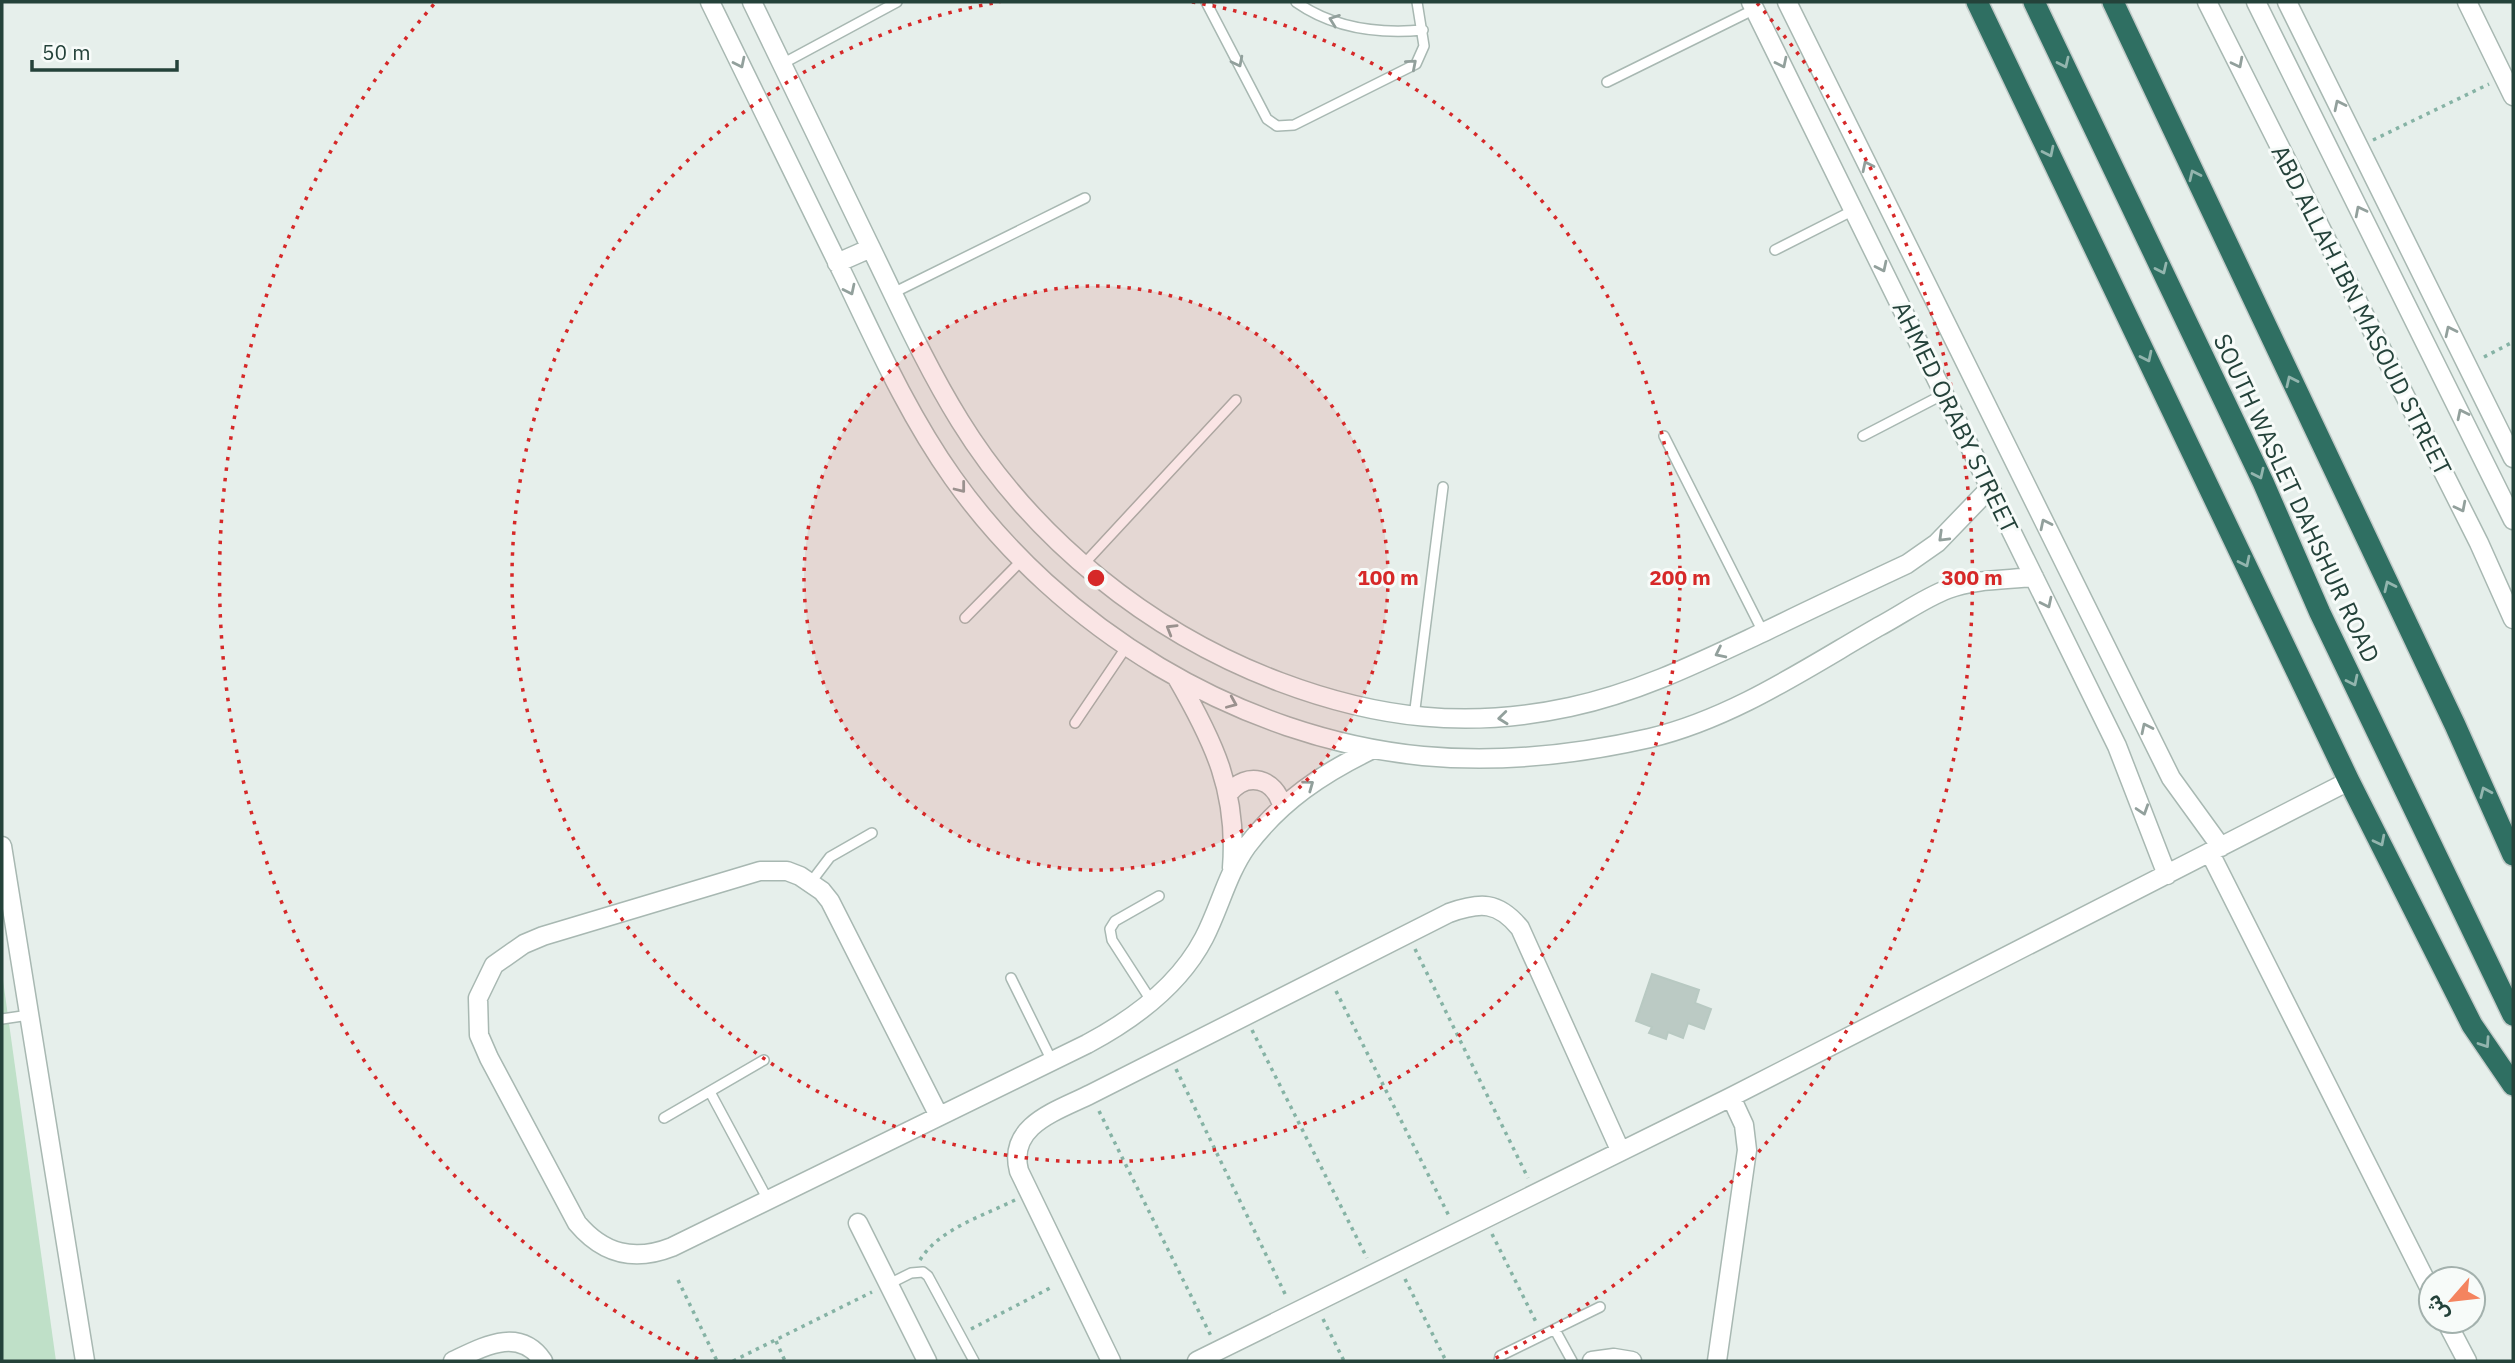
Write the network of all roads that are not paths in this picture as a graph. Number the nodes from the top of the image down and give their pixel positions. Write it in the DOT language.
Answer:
graph roads {
  1 [pos="710,2"];
  2 [pos="752,2"];
  3 [pos="897,2"];
  4 [pos="1206,2"];
  5 [pos="1296,2"];
  6 [pos="1417,2"];
  7 [pos="1787,2"];
  8 [pos="1977,2"];
  9 [pos="2034,2"];
  10 [pos="2113,2"];
  11 [pos="2207,2"];
  12 [pos="2256,2"];
  13 [pos="2287,2"];
  14 [pos="2468,2"];
  15 [pos="1753,5"];
  16 [pos="1423,30"];
  17 [pos="782,64"];
  18 [pos="1607,82"];
  19 [pos="2513,96"];
  20 [pos="2359,147"];
  21 [pos="2335,160"];
  22 [pos="1085,198"];
  23 [pos="1854,210"];
  24 [pos="871,248"];
  25 [pos="1775,250"];
  26 [pos="837,263"];
  27 [pos="893,293"];
  28 [pos="1944,322"];
  29 [pos="1916,336"];
  30 [pos="2467,365"];
  31 [pos="2443,376"];
  32 [pos="1944,394"];
  33 [pos="1236,400"];
  34 [pos="1664,436"];
  35 [pos="1863,436"];
  36 [pos="2513,458"];
  37 [pos="1443,487"];
  38 [pos="1990,488"];
  39 [pos="2513,520"];
  40 [pos="1022,559"];
  41 [pos="1083,565"];
  42 [pos="2034,577"];
  43 [pos="965,618"];
  44 [pos="2513,619"];
  45 [pos="1763,632"];
  46 [pos="1127,646"];
  47 [pos="1177,678"];
  48 [pos="1414,717"];
  49 [pos="1075,723"];
  50 [pos="1373,749"];
  51 [pos="2349,780"];
  52 [pos="1229,793"];
  53 [pos="1282,806"];
  54 [pos="872,833"];
  55 [pos="2,846"];
  56 [pos="2216,850"];
  57 [pos="2513,855"];
  58 [pos="1231,872"];
  59 [pos="2167,875"];
  60 [pos="811,882"];
  61 [pos="1159,896"];
  62 [pos="1011,978"];
  63 [pos="1152,1002"];
  64 [pos="29,1015"];
  65 [pos="2513,1015"];
  66 [pos="2,1019"];
  67 [pos="764,1060"];
  68 [pos="1052,1061"];
  69 [pos="2513,1085"];
  70 [pos="710,1092"];
  71 [pos="1731,1097"];
  72 [pos="939,1116"];
  73 [pos="664,1118"];
  74 [pos="1620,1150"];
  75 [pos="768,1200"];
  76 [pos="859,1223"];
  77 [pos="2418,1265"];
  78 [pos="889,1284"];
  79 [pos="1600,1307"];
  80 [pos="1555,1330"];
  81 [pos="2453,1335"];
  82 [pos="85,1361"];
  83 [pos="453,1361"];
  84 [pos="543,1361"];
  85 [pos="927,1361"];
  86 [pos="974,1361"];
  87 [pos="1111,1361"];
  88 [pos="1197,1361"];
  89 [pos="1499,1361"];
  90 [pos="1572,1361"];
  91 [pos="1592,1361"];
  92 [pos="1632,1361"];
  93 [pos="1717,1361"];
  94 [pos="2467,1361"];
  1 -- 26 [label="street, one-way"];
  2 -- 17 [label="street"];
  3 -- 17 [label="lane"];
  4 -- 16 [label="lane, one-way"];
  16 -- 5 [label="lane, one-way"];
  6 -- 16 [label="lane"];
  28 -- 7 [label="street, one-way"];
  8 -- 51 [label="highway, one-way"];
  9 -- 65 [label="highway, SOUTH WASLET DAHSHUR ROAD, one-way"];
  57 -- 10 [label="highway, SOUTH WASLET DAHSHUR ROAD, one-way"];
  11 -- 44 [label="street, ABD ALLAH IBN MASOUD STREET, one-way"];
  12 -- 21 [label="street, ABD ALLAH IBN MASOUD STREET"];
  20 -- 13 [label="street, one-way"];
  14 -- 19 [label="street"];
  15 -- 18 [label="lane"];
  15 -- 23 [label="street, AHMED ORABY STREET, one-way"];
  17 -- 24 [label="street"];
  20 -- 21 [label="street"];
  30 -- 20 [label="street, one-way"];
  31 -- 21 [label="street, ABD ALLAH IBN MASOUD STREET, one-way"];
  22 -- 27 [label="lane"];
  23 -- 25 [label="lane"];
  23 -- 29 [label="street, AHMED ORABY STREET, one-way"];
  24 -- 26 [label="street"];
  24 -- 27 [label="street"];
  26 -- 40 [label="street, one-way"];
  27 -- 41 [label="street"];
  28 -- 29 [label="street"];
  56 -- 28 [label="street, one-way"];
  29 -- 32 [label="street, AHMED ORABY STREET"];
  30 -- 31 [label="street"];
  30 -- 36 [label="street"];
  39 -- 31 [label="street, ABD ALLAH IBN MASOUD STREET, one-way"];
  32 -- 35 [label="lane"];
  32 -- 38 [label="street, AHMED ORABY STREET"];
  33 -- 41 [label="lane"];
  34 -- 45 [label="lane"];
  37 -- 48 [label="lane"];
  38 -- 42 [label="street, AHMED ORABY STREET"];
  38 -- 45 [label="street, one-way"];
  40 -- 43 [label="lane"];
  40 -- 46 [label="street"];
  48 -- 41 [label="street, one-way"];
  42 -- 50 [label="street"];
  42 -- 59 [label="street, AHMED ORABY STREET, one-way"];
  45 -- 48 [label="street, one-way"];
  46 -- 47 [label="street"];
  46 -- 49 [label="lane"];
  47 -- 50 [label="street, one-way"];
  47 -- 52 [label="street"];
  53 -- 50 [label="street, one-way"];
  51 -- 56 [label="street"];
  51 -- 69 [label="highway, one-way"];
  52 -- 53 [label="street"];
  52 -- 58 [label="street"];
  53 -- 58 [label="street"];
  54 -- 60 [label="lane"];
  55 -- 64 [label="street"];
  56 -- 59 [label="street"];
  56 -- 77 [label="street"];
  58 -- 63 [label="street"];
  59 -- 71 [label="street"];
  60 -- 72 [label="street"];
  60 -- 75 [label="street"];
  61 -- 63 [label="lane"];
  62 -- 68 [label="lane"];
  63 -- 68 [label="street"];
  64 -- 66 [label="lane"];
  64 -- 82 [label="street"];
  67 -- 70 [label="lane"];
  68 -- 72 [label="street"];
  70 -- 73 [label="lane"];
  70 -- 75 [label="lane"];
  71 -- 74 [label="street"];
  71 -- 93 [label="street"];
  72 -- 75 [label="street"];
  74 -- 87 [label="street"];
  74 -- 88 [label="street"];
  76 -- 78 [label="street"];
  78 -- 85 [label="street"];
  78 -- 86 [label="lane"];
  79 -- 80 [label="lane"];
  80 -- 89 [label="lane"];
  80 -- 90 [label="lane"];
  81 -- 94 [label="street"];
  83 -- 84 [label="street"];
  91 -- 92 [label="street"];
}
